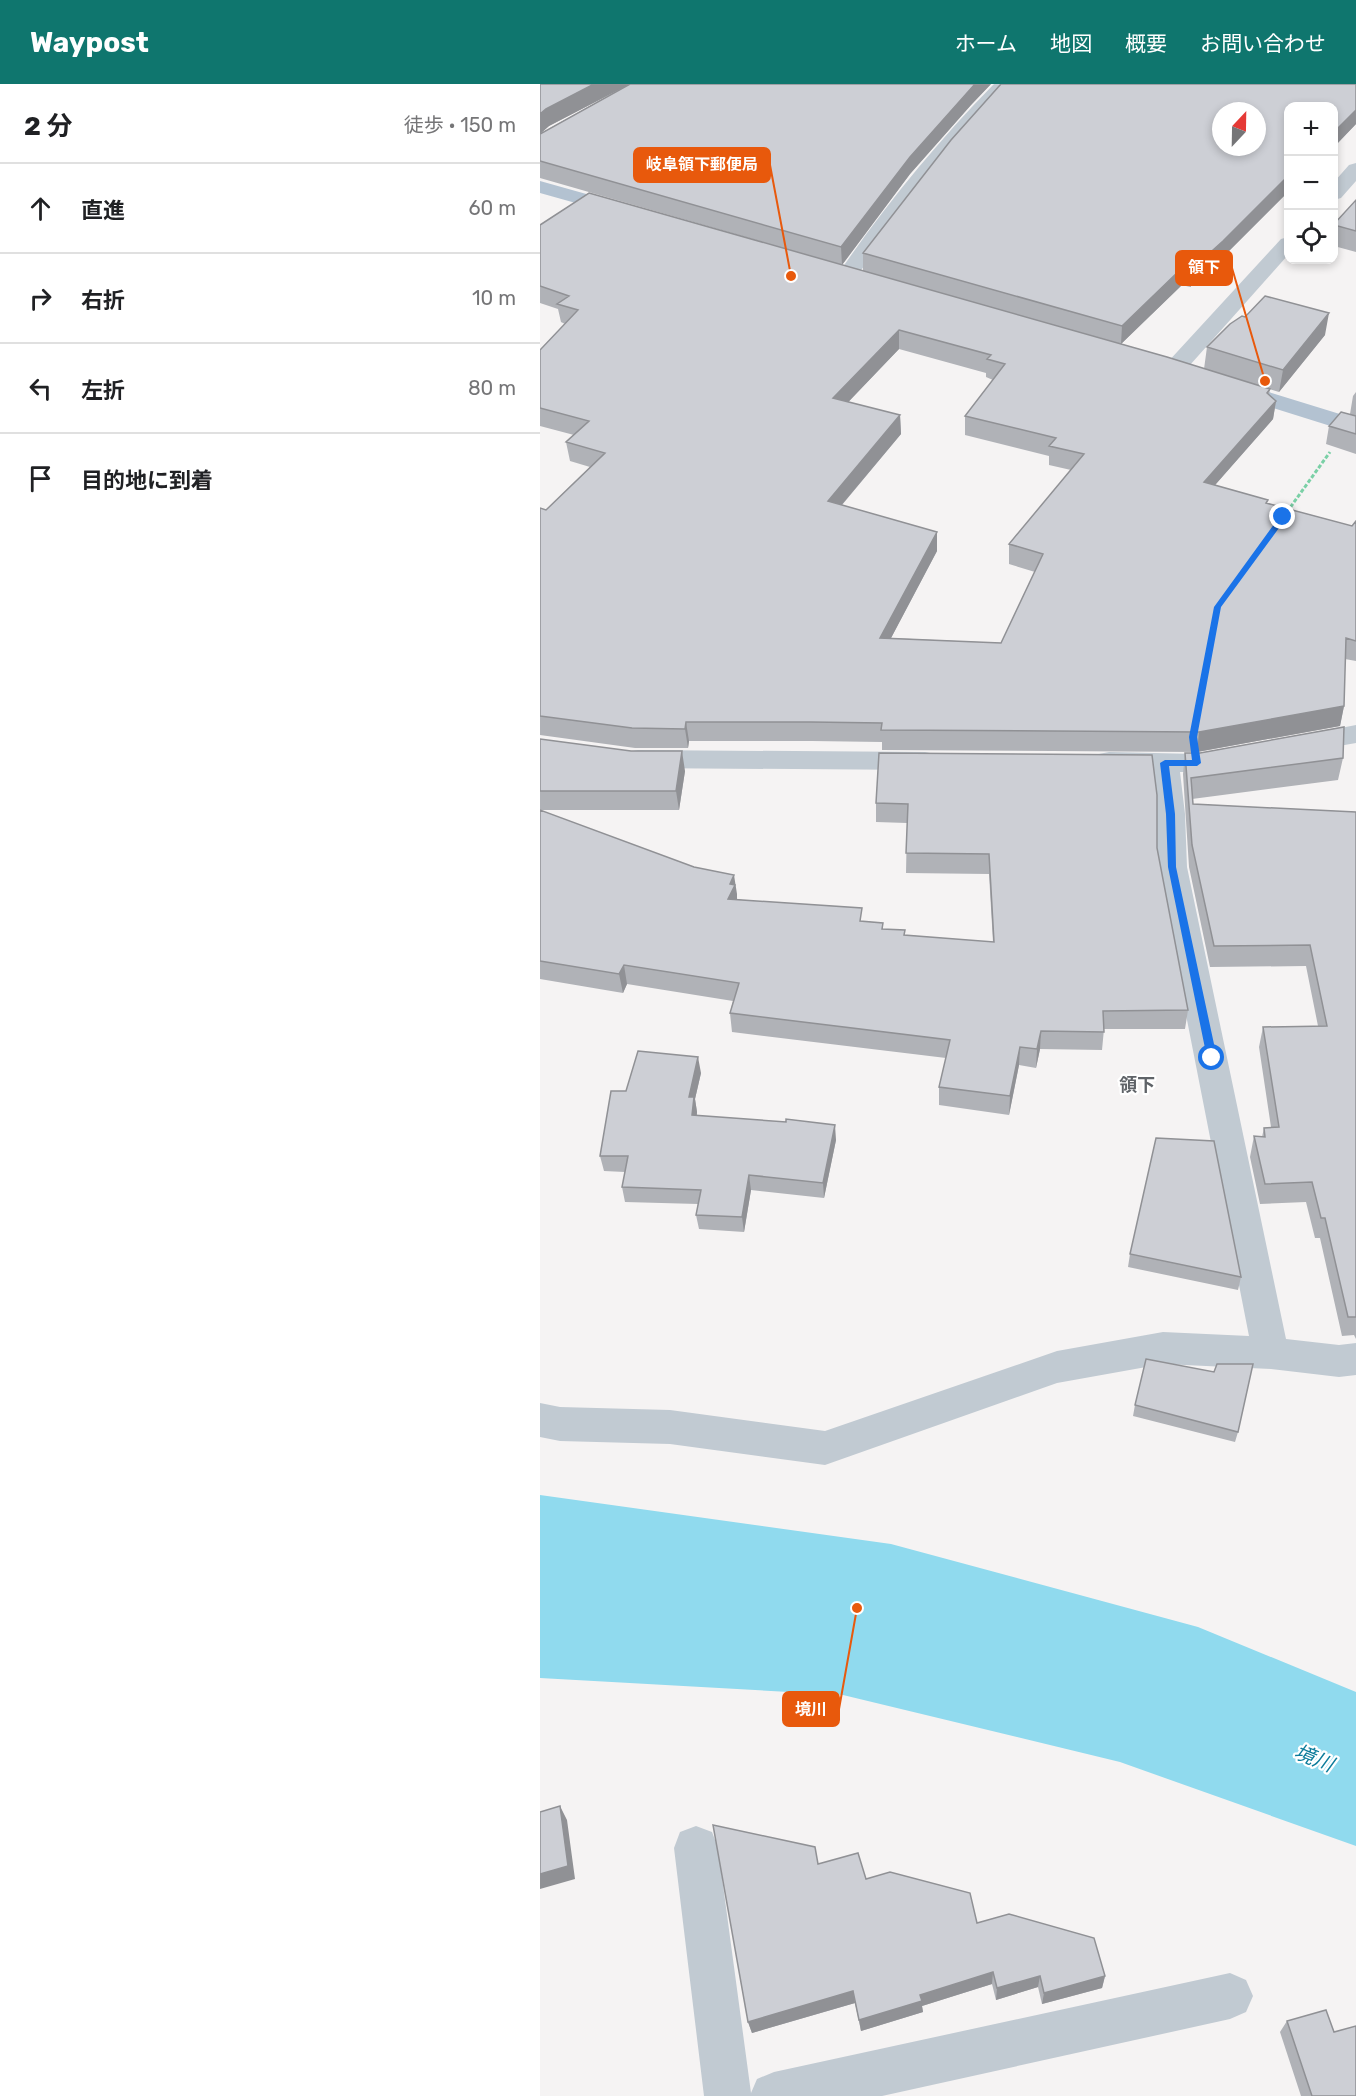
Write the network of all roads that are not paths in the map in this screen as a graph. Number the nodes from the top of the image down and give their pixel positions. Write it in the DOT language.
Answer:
graph roads {
  1 [pos="1004,84"];
  2 [pos="1356,169"];
  3 [pos="540,187"];
  4 [pos="1338,189"];
  5 [pos="647,217"];
  6 [pos="1284,247"];
  7 [pos="840,271"];
  8 [pos="871,280"];
  9 [pos="1151,362"];
  10 [pos="1174,369"];
  11 [pos="1196,376"];
  12 [pos="1218,383"];
  13 [pos="1353,426"];
  14 [pos="1356,734"];
  15 [pos="612,756"];
  16 [pos="954,761"];
  17 [pos="1085,761"];
  18 [pos="1165,763"];
  19 [pos="1271,1353"];
  20 [pos="1356,1359"];
  21 [pos="540,1420"];
  22 [pos="696,1848"];
  23 [pos="1230,1996"];
  24 [pos="728,2096"];
  25 [pos="774,2096"];
  1 -- 7 [label="street"];
  2 -- 4 [label="street"];
  3 -- 5 [label="main road"];
  6 -- 10 [label="street"];
  7 -- 8 [label="main road"];
  9 -- 10 [label="main road"];
  10 -- 11 [label="main road"];
  12 -- 13 [label="main road"];
  14 -- 18 [label="street"];
  15 -- 16 [label="street"];
  17 -- 18 [label="street"];
  18 -- 19 [label="street"];
  19 -- 20 [label="street"];
  19 -- 21 [label="street"];
  22 -- 24 [label="street"];
  23 -- 25 [label="street"];
}
